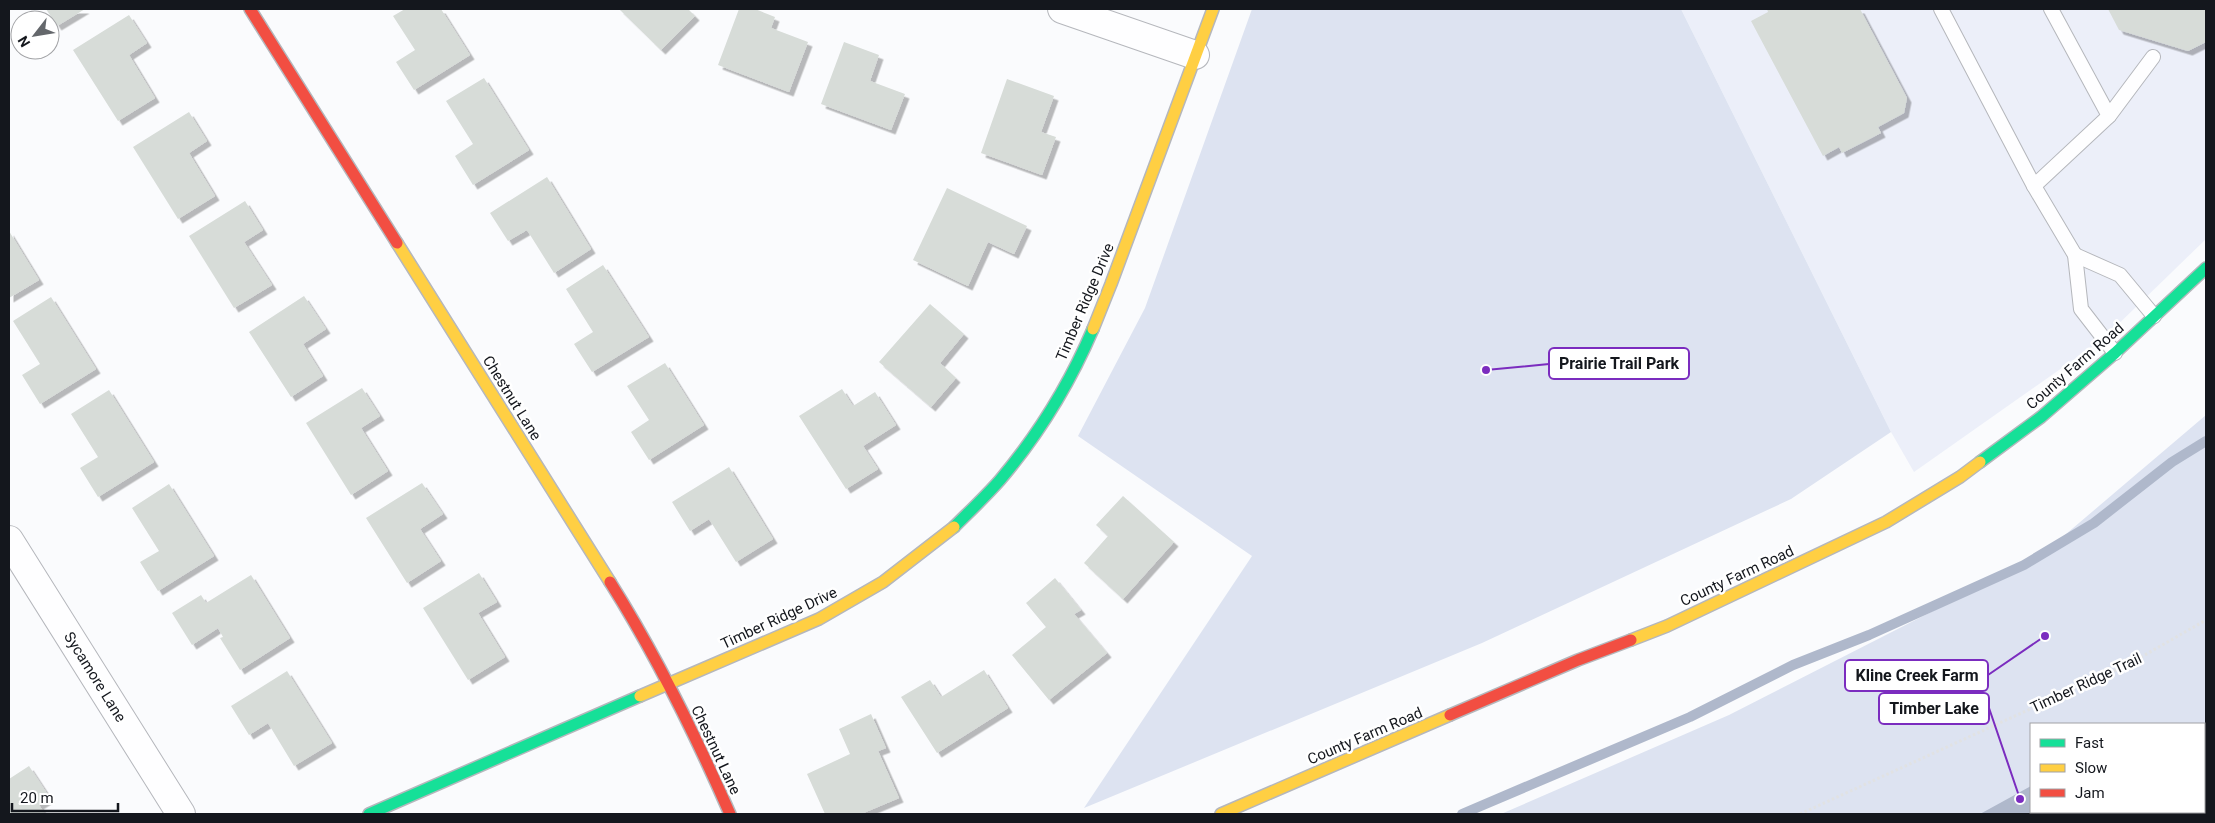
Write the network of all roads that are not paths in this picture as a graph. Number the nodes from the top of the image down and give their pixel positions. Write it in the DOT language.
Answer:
graph roads {
  1 [pos="250,9"];
  2 [pos="1062,9"];
  3 [pos="1213,9"];
  4 [pos="1941,9"];
  5 [pos="2050,9"];
  6 [pos="1195,55"];
  7 [pos="2152,57"];
  8 [pos="2109,116"];
  9 [pos="2034,186"];
  10 [pos="2075,255"];
  11 [pos="2206,268"];
  12 [pos="2154,316"];
  13 [pos="2115,353"];
  14 [pos="9,540"];
  15 [pos="668,685"];
  16 [pos="180,814"];
  17 [pos="369,814"];
  18 [pos="730,814"];
  19 [pos="1221,814"];
  1 -- 15 [label="street, Chestnut Lane"];
  2 -- 6 [label="street"];
  3 -- 6 [label="street, Timber Ridge Drive"];
  4 -- 9 [label="lane"];
  5 -- 8 [label="lane"];
  6 -- 15 [label="street, Timber Ridge Drive"];
  7 -- 8 [label="lane"];
  8 -- 9 [label="lane"];
  9 -- 10 [label="lane"];
  10 -- 12 [label="lane"];
  10 -- 13 [label="lane"];
  11 -- 12 [label="street, County Farm Road"];
  12 -- 13 [label="street, County Farm Road"];
  13 -- 19 [label="street, County Farm Road"];
  14 -- 16 [label="street, Sycamore Lane"];
  15 -- 17 [label="street, Timber Ridge Drive"];
  15 -- 18 [label="street, Chestnut Lane"];
}
